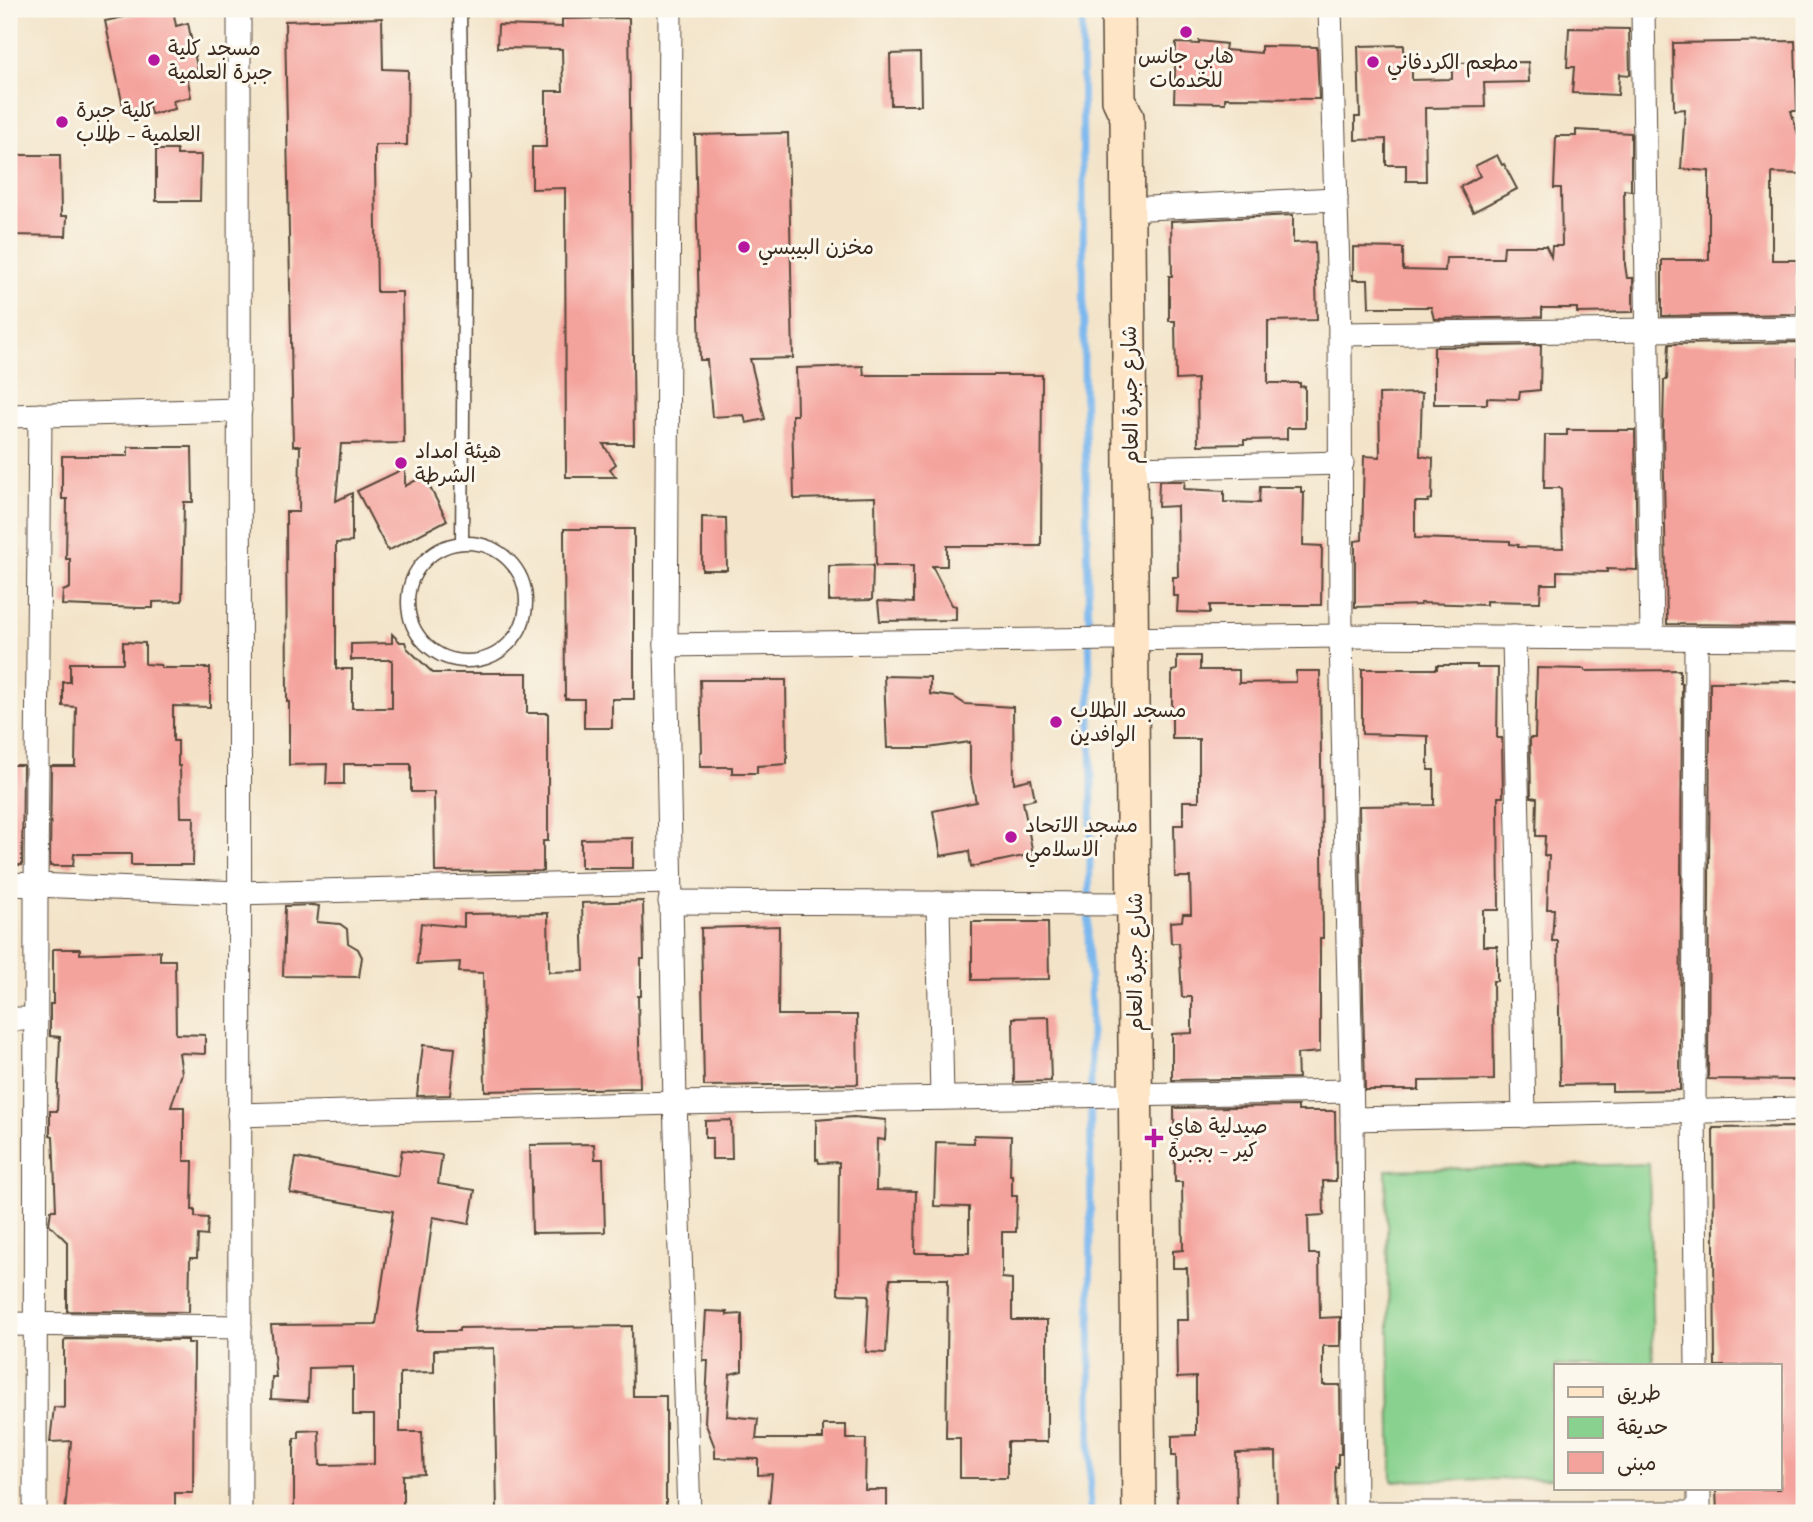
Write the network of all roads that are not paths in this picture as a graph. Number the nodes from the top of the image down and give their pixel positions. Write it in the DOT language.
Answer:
graph roads {
  1 [pos="239,9"];
  2 [pos="460,9"];
  3 [pos="670,9"];
  4 [pos="1330,9"];
  5 [pos="1643,9"];
  6 [pos="1119,11"];
  7 [pos="1336,199"];
  8 [pos="1126,209"];
  9 [pos="1804,328"];
  10 [pos="1648,331"];
  11 [pos="1340,334"];
  12 [pos="240,410"];
  13 [pos="40,415"];
  14 [pos="9,416"];
  15 [pos="1342,463"];
  16 [pos="1131,468"];
  17 [pos="462,543"];
  18 [pos="1341,636"];
  19 [pos="1514,637"];
  20 [pos="1652,637"];
  21 [pos="1696,638"];
  22 [pos="1132,639"];
  23 [pos="1804,639"];
  24 [pos="666,645"];
  25 [pos="9,884"];
  26 [pos="36,885"];
  27 [pos="670,892"];
  28 [pos="239,894"];
  29 [pos="938,903"];
  30 [pos="1135,904"];
  31 [pos="9,1019"];
  32 [pos="36,1019"];
  33 [pos="1351,1091"];
  34 [pos="1136,1095"];
  35 [pos="942,1098"];
  36 [pos="674,1103"];
  37 [pos="1804,1110"];
  38 [pos="1694,1113"];
  39 [pos="240,1115"];
  40 [pos="1524,1116"];
  41 [pos="1352,1119"];
  42 [pos="9,1324"];
  43 [pos="36,1324"];
  44 [pos="240,1327"];
  45 [pos="1697,1364"];
  46 [pos="1699,1490"];
  47 [pos="34,1513"];
  48 [pos="240,1513"];
  49 [pos="689,1513"];
  50 [pos="1139,1513"];
  51 [pos="1354,1513"];
  52 [pos="1363,1513"];
  53 [pos="1525,1513"];
  54 [pos="1699,1513"];
  1 -- 12 [label="street"];
  2 -- 17 [label="lane"];
  3 -- 24 [label="street"];
  4 -- 7 [label="street"];
  5 -- 10 [label="street"];
  6 -- 8 [label="main road, شارع جبرة العام"];
  7 -- 8 [label="street"];
  7 -- 11 [label="street"];
  8 -- 16 [label="main road, شارع جبرة العام"];
  9 -- 10 [label="street"];
  10 -- 11 [label="street"];
  10 -- 20 [label="street"];
  11 -- 15 [label="street"];
  12 -- 13 [label="street"];
  12 -- 28 [label="street"];
  13 -- 14 [label="street"];
  13 -- 26 [label="street"];
  15 -- 16 [label="street"];
  15 -- 18 [label="street"];
  16 -- 22 [label="main road, شارع جبرة العام"];
  17 -- 17 [label="lane"];
  18 -- 19 [label="street"];
  18 -- 22 [label="street"];
  18 -- 33 [label="street"];
  19 -- 20 [label="street"];
  19 -- 40 [label="street"];
  20 -- 21 [label="street"];
  21 -- 23 [label="street"];
  21 -- 38 [label="street"];
  22 -- 24 [label="street"];
  22 -- 30 [label="main road, شارع جبرة العام"];
  24 -- 27 [label="street"];
  25 -- 26 [label="street"];
  26 -- 28 [label="street"];
  26 -- 32 [label="street"];
  27 -- 28 [label="street"];
  27 -- 29 [label="street"];
  27 -- 36 [label="street"];
  28 -- 39 [label="street"];
  29 -- 30 [label="street"];
  29 -- 35 [label="street"];
  30 -- 34 [label="main road, شارع جبرة العام"];
  31 -- 32 [label="street"];
  32 -- 43 [label="street"];
  33 -- 34 [label="street"];
  33 -- 41 [label="street"];
  34 -- 35 [label="street"];
  34 -- 50 [label="main road, شارع جبرة العام"];
  35 -- 36 [label="street"];
  36 -- 39 [label="street"];
  36 -- 49 [label="street"];
  37 -- 38 [label="street"];
  38 -- 40 [label="street"];
  38 -- 45 [label="street"];
  39 -- 44 [label="street"];
  40 -- 41 [label="street"];
  41 -- 51 [label="street"];
  42 -- 43 [label="street"];
  43 -- 44 [label="street"];
  43 -- 47 [label="street"];
  44 -- 48 [label="street"];
  46 -- 54 [label="street"];
  52 -- 53 [label="street"];
  53 -- 54 [label="street"];
}
